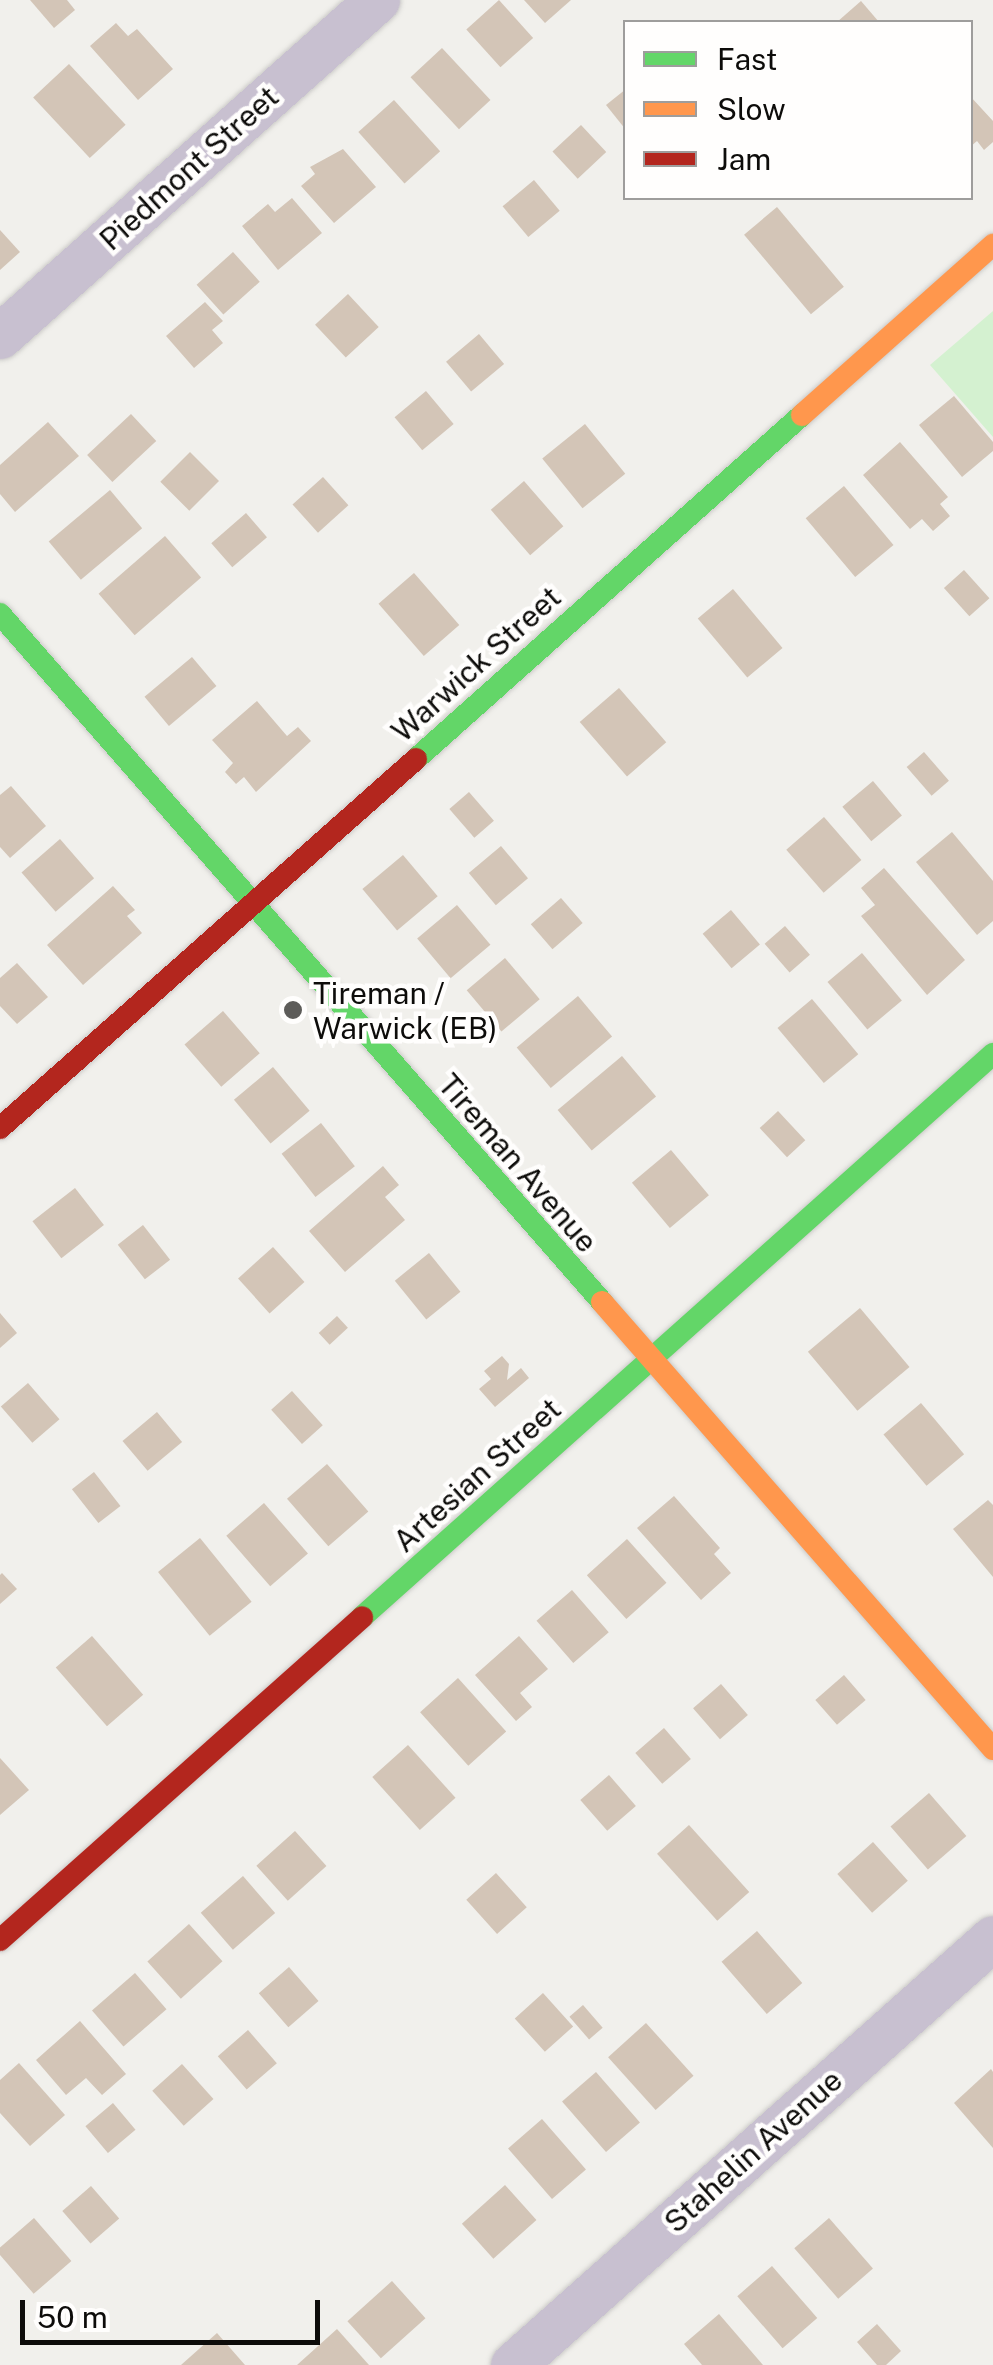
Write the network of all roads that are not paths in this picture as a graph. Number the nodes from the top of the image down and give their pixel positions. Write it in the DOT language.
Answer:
graph roads {
  1 [pos="377,0"];
  2 [pos="993,245"];
  3 [pos="0,336"];
  4 [pos="0,614"];
  5 [pos="252,903"];
  6 [pos="993,1054"];
  7 [pos="0,1128"];
  8 [pos="651,1360"];
  9 [pos="993,1749"];
  10 [pos="993,1938"];
  11 [pos="0,1940"];
  12 [pos="513,2365"];
  1 -- 3 [label="street, Piedmont Street"];
  2 -- 5 [label="street, Warwick Street"];
  4 -- 5 [label="street, Tireman Avenue"];
  5 -- 7 [label="street, Warwick Street"];
  5 -- 8 [label="street, Tireman Avenue"];
  6 -- 8 [label="street, Artesian Street"];
  8 -- 9 [label="street, Tireman Avenue"];
  8 -- 11 [label="street, Artesian Street"];
  10 -- 12 [label="street, Stahelin Avenue"];
}
